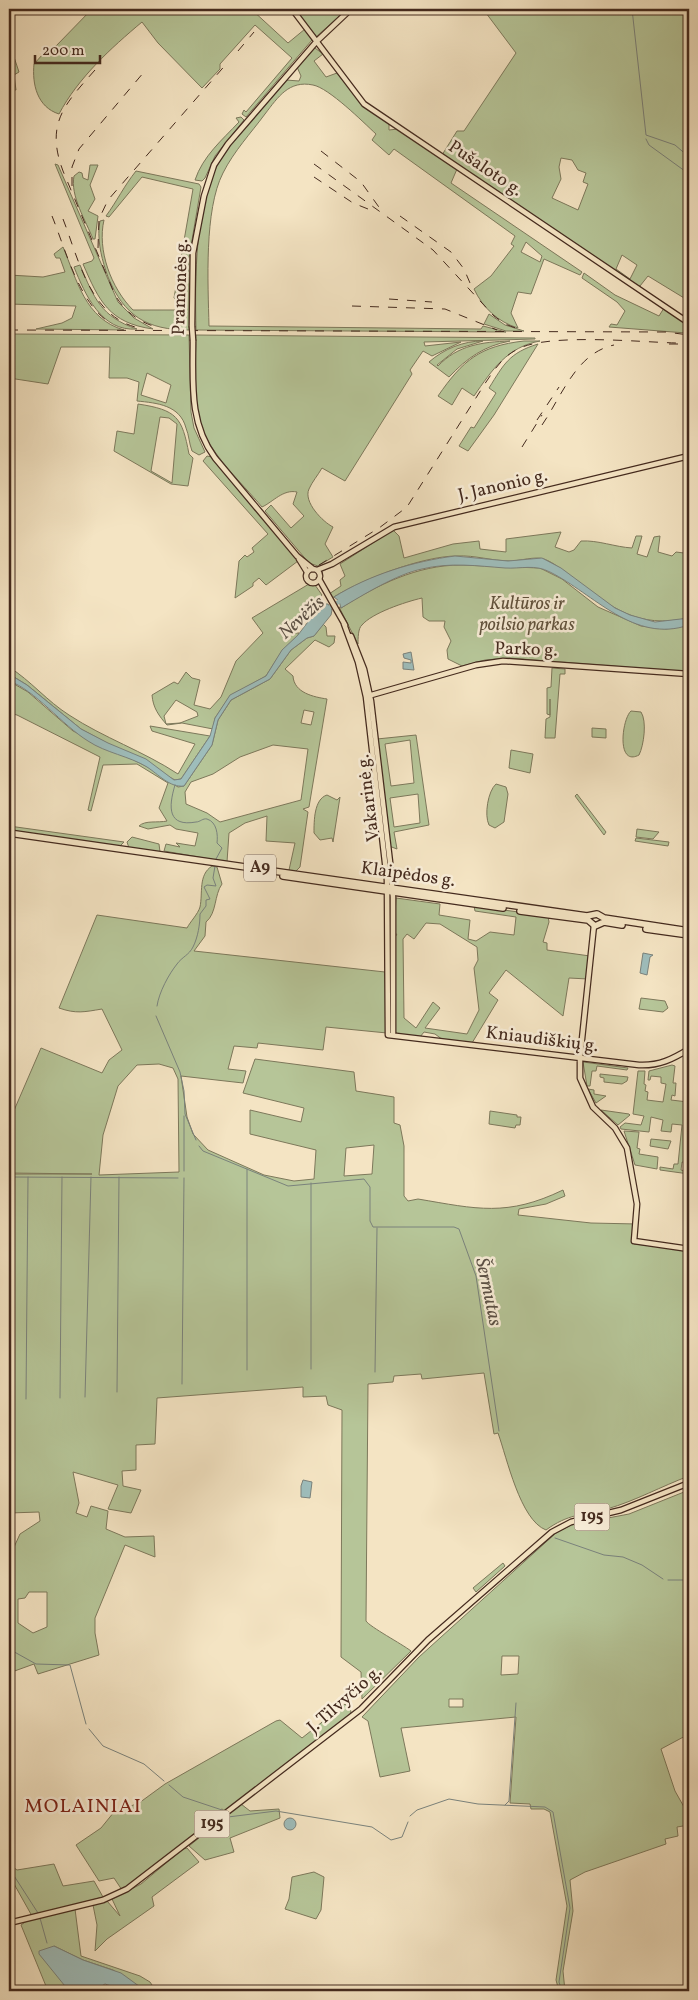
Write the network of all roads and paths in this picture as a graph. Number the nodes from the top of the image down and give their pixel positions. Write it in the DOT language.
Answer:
graph roads {
  1 [pos="292,9"];
  2 [pos="351,9"];
  3 [pos="317,42"];
  4 [pos="689,323"];
  5 [pos="689,456"];
  6 [pos="297,556"];
  7 [pos="332,564"];
  8 [pos="315,569"];
  9 [pos="307,572"];
  10 [pos="319,578"];
  11 [pos="314,582"];
  12 [pos="325,592"];
  13 [pos="689,674"];
  14 [pos="368,697"];
  15 [pos="9,833"];
  16 [pos="390,890"];
  17 [pos="596,921"];
  18 [pos="689,931"];
  19 [pos="689,935"];
  20 [pos="390,1035"];
  21 [pos="689,1049"];
  22 [pos="580,1058"];
  23 [pos="689,1249"];
  24 [pos="689,1484"];
  25 [pos="9,1923"];
  1 -- 3 [label="main road, Pušaloto g."];
  2 -- 3 [label="main road, Pramonės g."];
  3 -- 4 [label="main road, Pušaloto g."];
  3 -- 6 [label="main road, Pramonės g., bridge"];
  5 -- 7 [label="main road, J. Janonio g."];
  6 -- 8 [label="main road, Pramonės g."];
  6 -- 9 [label="main road, Pramonės g."];
  7 -- 8 [label="main road, J. Janonio g."];
  7 -- 10 [label="main road, J. Janonio g."];
  8 -- 9 [label="main road, J. Janonio g."];
  8 -- 10 [label="main road, Vakarinė g."];
  9 -- 11 [label="main road, Pramonės g."];
  10 -- 11 [label="main road, J. Janonio g."];
  10 -- 12 [label="main road, Vakarinė g."];
  11 -- 12 [label="main road, Vakarinė g."];
  12 -- 14 [label="main road, Vakarinė g."];
  13 -- 14 [label="main road, Parko g."];
  14 -- 16 [label="main road, Vakarinė g."];
  15 -- 16 [label="highway, Klaipėdos g. / A9"];
  16 -- 17 [label="highway, Klaipėdos g. / A9"];
  16 -- 20 [label="main road, Vakarinė g."];
  17 -- 18 [label="highway, Klaipėdos g. / A9"];
  17 -- 19 [label="highway, Klaipėdos g. / A9"];
  17 -- 22 [label="main road"];
  20 -- 22 [label="main road, Kniaudiškių g."];
  21 -- 22 [label="main road, Kniaudiškių g."];
  22 -- 23 [label="main road"];
  24 -- 25 [label="main road, J. Tilvyčio g. / 195"];
}
